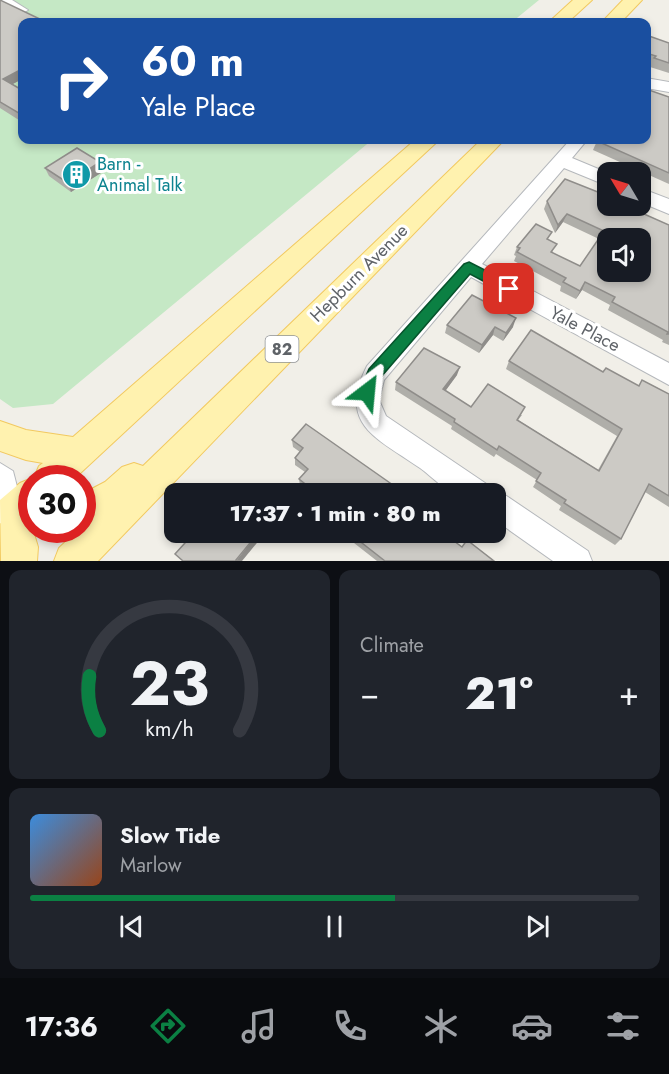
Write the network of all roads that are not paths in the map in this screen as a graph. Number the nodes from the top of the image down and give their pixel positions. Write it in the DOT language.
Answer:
graph roads {
  1 [pos="2,0"];
  2 [pos="583,0"];
  3 [pos="633,0"];
  4 [pos="21,10"];
  5 [pos="563,18"];
  6 [pos="615,18"];
  7 [pos="651,84"];
  8 [pos="669,87"];
  9 [pos="424,144"];
  10 [pos="489,144"];
  11 [pos="575,144"];
  12 [pos="561,160"];
  13 [pos="597,175"];
  14 [pos="651,199"];
  15 [pos="669,207"];
  16 [pos="469,267"];
  17 [pos="669,375"];
  18 [pos="222,409"];
  19 [pos="0,436"];
  20 [pos="80,453"];
  21 [pos="66,465"];
  22 [pos="0,476"];
  23 [pos="463,483"];
  24 [pos="96,505"];
  25 [pos="506,512"];
  26 [pos="15,513"];
  27 [pos="19,561"];
  28 [pos="72,561"];
  29 [pos="578,561"];
  1 -- 4 [label="street"];
  2 -- 5 [label="main road"];
  3 -- 6 [label="main road"];
  7 -- 8 [label="street"];
  9 -- 20 [label="main road"];
  10 -- 18 [label="main road, Hepburn Avenue / 82"];
  11 -- 12 [label="street"];
  12 -- 13 [label="street"];
  12 -- 16 [label="street"];
  14 -- 15 [label="street"];
  16 -- 17 [label="street, Yale Place"];
  16 -- 23 [label="street"];
  18 -- 24 [label="main road"];
  18 -- 28 [label="main road, Hepburn Avenue / 82"];
  19 -- 20 [label="main road"];
  20 -- 21 [label="main road"];
  22 -- 26 [label="street"];
  25 -- 29 [label="street"];
  26 -- 27 [label="main road"];
}
